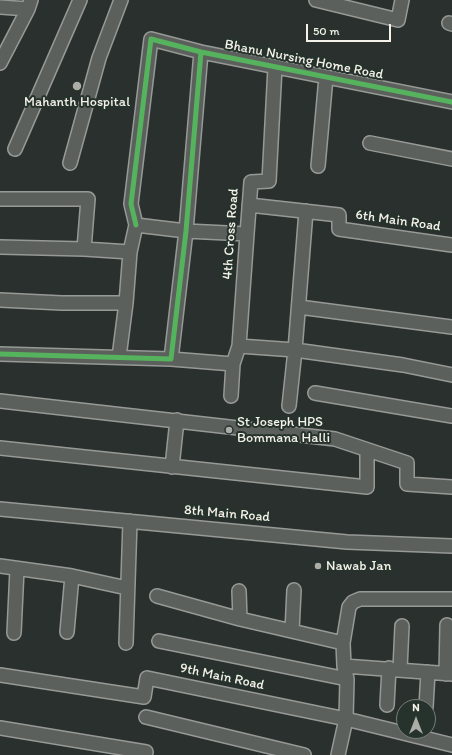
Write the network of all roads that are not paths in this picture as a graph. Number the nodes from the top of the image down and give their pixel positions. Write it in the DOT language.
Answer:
graph roads {
  1 [pos="80,0"];
  2 [pos="121,0"];
  3 [pos="316,0"];
  4 [pos="402,0"];
  5 [pos="29,4"];
  6 [pos="0,7"];
  7 [pos="201,52"];
  8 [pos="0,63"];
  9 [pos="275,67"];
  10 [pos="326,77"];
  11 [pos="452,102"];
  12 [pos="370,143"];
  13 [pos="15,150"];
  14 [pos="452,159"];
  15 [pos="70,163"];
  16 [pos="318,166"];
  17 [pos="0,198"];
  18 [pos="249,205"];
  19 [pos="306,211"];
  20 [pos="136,225"];
  21 [pos="186,231"];
  22 [pos="247,234"];
  23 [pos="452,245"];
  24 [pos="0,247"];
  25 [pos="84,249"];
  26 [pos="130,252"];
  27 [pos="0,300"];
  28 [pos="126,303"];
  29 [pos="299,307"];
  30 [pos="452,327"];
  31 [pos="240,346"];
  32 [pos="295,350"];
  33 [pos="0,354"];
  34 [pos="119,357"];
  35 [pos="171,359"];
  36 [pos="233,364"];
  37 [pos="452,375"];
  38 [pos="315,393"];
  39 [pos="231,396"];
  40 [pos="0,401"];
  41 [pos="289,406"];
  42 [pos="452,416"];
  43 [pos="177,420"];
  44 [pos="0,448"];
  45 [pos="367,450"];
  46 [pos="172,466"];
  47 [pos="452,486"];
  48 [pos="0,509"];
  49 [pos="130,521"];
  50 [pos="452,546"];
  51 [pos="0,566"];
  52 [pos="18,569"];
  53 [pos="72,576"];
  54 [pos="127,588"];
  55 [pos="294,590"];
  56 [pos="238,591"];
  57 [pos="157,596"];
  58 [pos="452,599"];
  59 [pos="240,619"];
  60 [pos="447,625"];
  61 [pos="402,626"];
  62 [pos="292,631"];
  63 [pos="67,632"];
  64 [pos="14,633"];
  65 [pos="159,641"];
  66 [pos="126,643"];
  67 [pos="343,643"];
  68 [pos="344,666"];
  69 [pos="395,669"];
  70 [pos="428,672"];
  71 [pos="449,674"];
  72 [pos="0,675"];
  73 [pos="348,679"];
  74 [pos="426,699"];
  75 [pos="387,705"];
  76 [pos="146,717"];
  77 [pos="346,719"];
  78 [pos="0,728"];
  79 [pos="452,745"];
  80 [pos="145,755"];
  81 [pos="304,755"];
  82 [pos="338,755"];
  1 -- 13 [label="street"];
  2 -- 15 [label="street"];
  3 -- 4 [label="street"];
  5 -- 6 [label="street"];
  5 -- 8 [label="street"];
  7 -- 9 [label="street, Bhanu Nursing Home Road"];
  7 -- 20 [label="street, Bhanu Nursing Home Road"];
  7 -- 21 [label="street"];
  9 -- 10 [label="street, Bhanu Nursing Home Road"];
  9 -- 18 [label="street, 4th Cross Road"];
  10 -- 11 [label="street, Bhanu Nursing Home Road"];
  10 -- 16 [label="street"];
  12 -- 14 [label="street"];
  17 -- 25 [label="street"];
  18 -- 19 [label="street"];
  18 -- 22 [label="street, 4th Cross Road"];
  19 -- 23 [label="street, 6th Main Road"];
  19 -- 29 [label="street"];
  20 -- 21 [label="street"];
  20 -- 26 [label="street"];
  21 -- 22 [label="street"];
  21 -- 35 [label="street"];
  22 -- 31 [label="street, 4th Cross Road"];
  24 -- 25 [label="street"];
  25 -- 26 [label="street"];
  26 -- 28 [label="street"];
  27 -- 28 [label="street"];
  28 -- 34 [label="street"];
  29 -- 30 [label="street"];
  29 -- 32 [label="street"];
  31 -- 32 [label="street"];
  31 -- 36 [label="street, 4th Cross Road"];
  32 -- 37 [label="street"];
  32 -- 41 [label="street"];
  33 -- 34 [label="street"];
  34 -- 35 [label="street"];
  35 -- 36 [label="street"];
  36 -- 39 [label="street, 4th Cross Road"];
  38 -- 42 [label="street"];
  40 -- 43 [label="street"];
  43 -- 45 [label="street"];
  43 -- 46 [label="street"];
  44 -- 46 [label="street"];
  45 -- 46 [label="street"];
  45 -- 47 [label="street"];
  48 -- 49 [label="street, 8th Main Road"];
  49 -- 50 [label="street, 8th Main Road"];
  49 -- 54 [label="street"];
  51 -- 52 [label="street"];
  52 -- 53 [label="street"];
  52 -- 64 [label="street"];
  53 -- 54 [label="street"];
  53 -- 63 [label="street"];
  54 -- 66 [label="street"];
  55 -- 62 [label="street"];
  56 -- 59 [label="street"];
  57 -- 59 [label="street"];
  58 -- 67 [label="street"];
  59 -- 62 [label="street"];
  60 -- 71 [label="street"];
  61 -- 69 [label="street"];
  62 -- 67 [label="street"];
  65 -- 73 [label="street"];
  67 -- 68 [label="street"];
  68 -- 69 [label="street"];
  68 -- 73 [label="street"];
  69 -- 70 [label="street"];
  69 -- 75 [label="street"];
  70 -- 71 [label="street"];
  70 -- 74 [label="street"];
  72 -- 77 [label="street, 9th Main Road"];
  73 -- 77 [label="street"];
  76 -- 81 [label="street"];
  77 -- 79 [label="street, 9th Main Road"];
  77 -- 82 [label="street"];
  78 -- 80 [label="street"];
}
